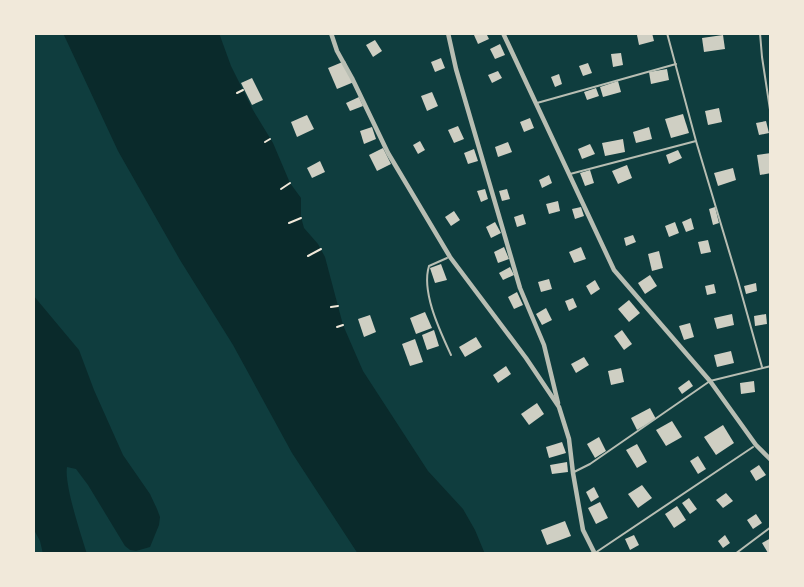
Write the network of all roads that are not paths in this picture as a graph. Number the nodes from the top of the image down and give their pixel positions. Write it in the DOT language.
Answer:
graph roads {
  1 [pos="331,33"];
  2 [pos="448,33"];
  3 [pos="503,33"];
  4 [pos="667,33"];
  5 [pos="760,33"];
  6 [pos="676,64"];
  7 [pos="536,103"];
  8 [pos="771,116"];
  9 [pos="696,141"];
  10 [pos="569,174"];
  11 [pos="450,257"];
  12 [pos="451,355"];
  13 [pos="771,366"];
  14 [pos="762,367"];
  15 [pos="710,381"];
  16 [pos="559,407"];
  17 [pos="757,445"];
  18 [pos="770,459"];
  19 [pos="573,473"];
  20 [pos="771,527"];
  21 [pos="595,554"];
  22 [pos="735,554"];
  1 -- 11 [label="street"];
  2 -- 16 [label="street"];
  3 -- 7 [label="street"];
  4 -- 6 [label="lane"];
  5 -- 8 [label="lane"];
  6 -- 7 [label="lane"];
  6 -- 9 [label="lane"];
  7 -- 10 [label="street"];
  9 -- 10 [label="lane"];
  9 -- 14 [label="lane"];
  10 -- 15 [label="street"];
  11 -- 12 [label="lane"];
  11 -- 16 [label="street"];
  13 -- 14 [label="lane"];
  14 -- 15 [label="lane"];
  15 -- 17 [label="street"];
  15 -- 19 [label="lane"];
  16 -- 19 [label="street"];
  17 -- 18 [label="street"];
  17 -- 21 [label="lane"];
  19 -- 21 [label="street"];
  20 -- 22 [label="lane"];
}
